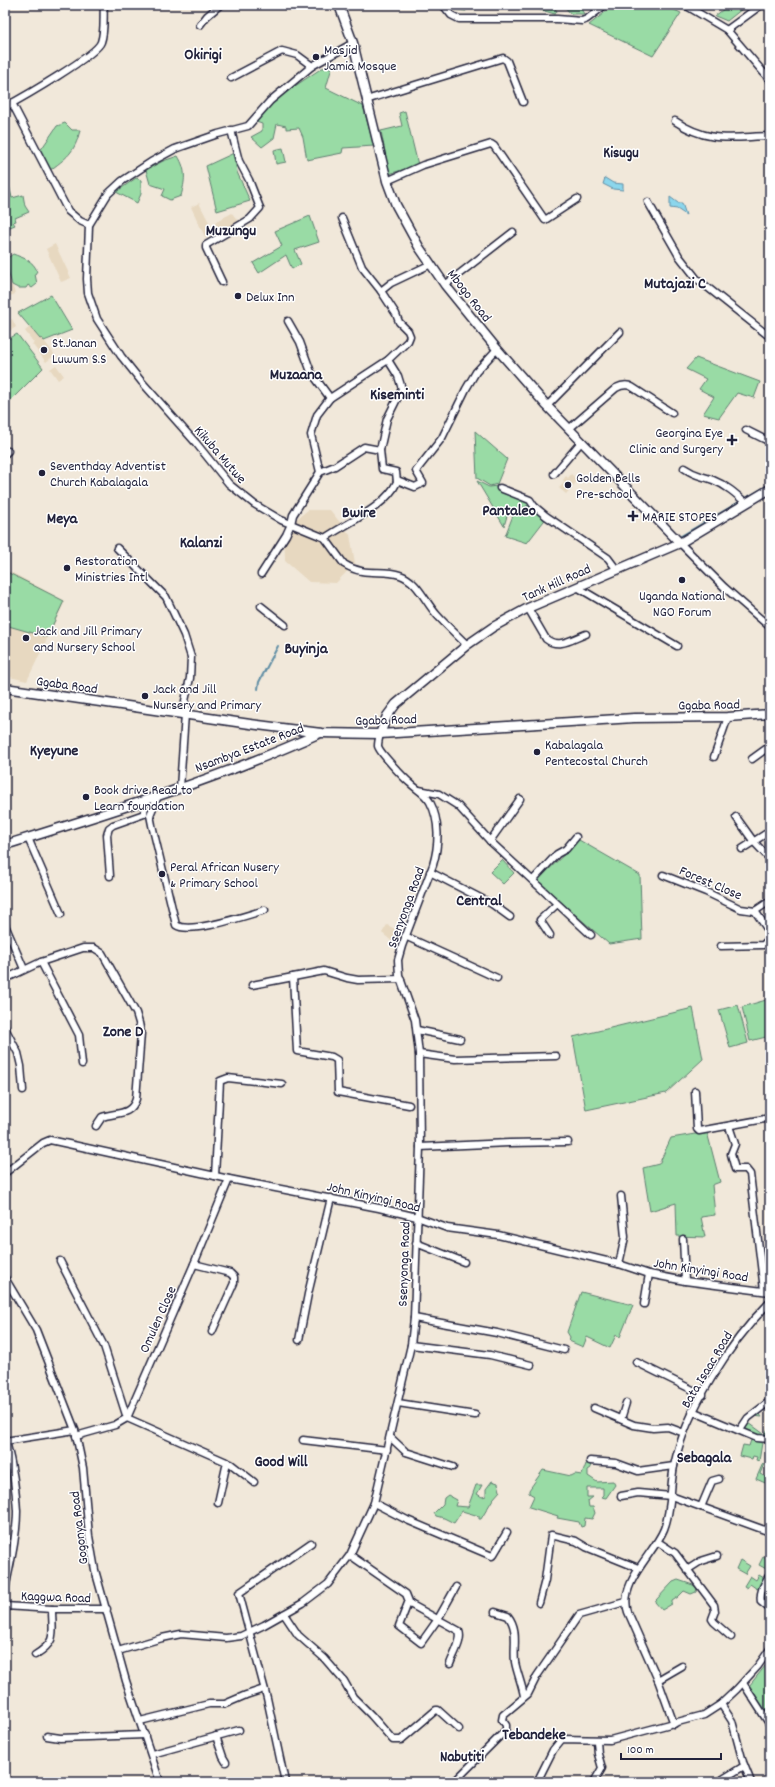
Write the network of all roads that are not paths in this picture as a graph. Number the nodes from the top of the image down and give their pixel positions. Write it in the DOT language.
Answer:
graph roads {
  1 [pos="104,5"];
  2 [pos="220,5"];
  3 [pos="339,5"];
  4 [pos="443,5"];
  5 [pos="605,5"];
  6 [pos="685,5"];
  7 [pos="761,5"];
  8 [pos="200,26"];
  9 [pos="726,30"];
  10 [pos="353,43"];
  11 [pos="312,66"];
  12 [pos="231,78"];
  13 [pos="770,80"];
  14 [pos="366,100"];
  15 [pos="523,102"];
  16 [pos="12,104"];
  17 [pos="5,107"];
  18 [pos="675,121"];
  19 [pos="231,130"];
  20 [pos="770,136"];
  21 [pos="386,181"];
  22 [pos="577,199"];
  23 [pos="648,202"];
  24 [pos="342,218"];
  25 [pos="89,225"];
  26 [pos="513,232"];
  27 [pos="431,264"];
  28 [pos="222,282"];
  29 [pos="445,285"];
  30 [pos="381,291"];
  31 [pos="288,321"];
  32 [pos="620,332"];
  33 [pos="770,337"];
  34 [pos="497,349"];
  35 [pos="388,360"];
  36 [pos="330,398"];
  37 [pos="548,406"];
  38 [pos="672,413"];
  39 [pos="570,428"];
  40 [pos="746,430"];
  41 [pos="582,440"];
  42 [pos="770,442"];
  43 [pos="380,450"];
  44 [pos="684,468"];
  45 [pos="320,472"];
  46 [pos="554,474"];
  47 [pos="397,480"];
  48 [pos="500,488"];
  49 [pos="770,489"];
  50 [pos="746,503"];
  51 [pos="291,524"];
  52 [pos="325,538"];
  53 [pos="680,543"];
  54 [pos="117,548"];
  55 [pos="617,570"];
  56 [pos="261,574"];
  57 [pos="577,587"];
  58 [pos="261,606"];
  59 [pos="528,608"];
  60 [pos="285,625"];
  61 [pos="769,625"];
  62 [pos="586,634"];
  63 [pos="467,645"];
  64 [pos="677,646"];
  65 [pos="5,688"];
  66 [pos="770,714"];
  67 [pos="186,715"];
  68 [pos="728,717"];
  69 [pos="321,733"];
  70 [pos="380,734"];
  71 [pos="770,746"];
  72 [pos="714,757"];
  73 [pos="752,759"];
  74 [pos="180,788"];
  75 [pos="419,790"];
  76 [pos="158,796"];
  77 [pos="520,799"];
  78 [pos="145,801"];
  79 [pos="736,817"];
  80 [pos="770,831"];
  81 [pos="576,837"];
  82 [pos="28,838"];
  83 [pos="490,841"];
  84 [pos="754,842"];
  85 [pos="5,845"];
  86 [pos="742,850"];
  87 [pos="770,859"];
  88 [pos="430,872"];
  89 [pos="663,875"];
  90 [pos="110,876"];
  91 [pos="533,880"];
  92 [pos="770,901"];
  93 [pos="557,904"];
  94 [pos="265,910"];
  95 [pos="755,911"];
  96 [pos="61,914"];
  97 [pos="510,917"];
  98 [pos="5,925"];
  99 [pos="770,933"];
  100 [pos="550,935"];
  101 [pos="591,935"];
  102 [pos="405,936"];
  103 [pos="770,938"];
  104 [pos="721,946"];
  105 [pos="41,962"];
  106 [pos="24,969"];
  107 [pos="293,978"];
  108 [pos="497,978"];
  109 [pos="5,979"];
  110 [pos="400,979"];
  111 [pos="252,985"];
  112 [pos="5,1028"];
  113 [pos="417,1030"];
  114 [pos="460,1039"];
  115 [pos="419,1054"];
  116 [pos="556,1056"];
  117 [pos="82,1064"];
  118 [pos="282,1084"];
  119 [pos="23,1090"];
  120 [pos="695,1091"];
  121 [pos="420,1106"];
  122 [pos="770,1118"];
  123 [pos="96,1126"];
  124 [pos="729,1126"];
  125 [pos="568,1142"];
  126 [pos="420,1147"];
  127 [pos="5,1173"];
  128 [pos="215,1176"];
  129 [pos="229,1179"];
  130 [pos="621,1196"];
  131 [pos="331,1198"];
  132 [pos="417,1217"];
  133 [pos="683,1239"];
  134 [pos="416,1242"];
  135 [pos="60,1261"];
  136 [pos="464,1262"];
  137 [pos="194,1264"];
  138 [pos="619,1264"];
  139 [pos="649,1274"];
  140 [pos="5,1278"];
  141 [pos="686,1281"];
  142 [pos="767,1291"];
  143 [pos="770,1302"];
  144 [pos="644,1304"];
  145 [pos="414,1318"];
  146 [pos="212,1332"];
  147 [pos="299,1340"];
  148 [pos="411,1345"];
  149 [pos="564,1350"];
  150 [pos="636,1362"];
  151 [pos="531,1365"];
  152 [pos="703,1394"];
  153 [pos="770,1401"];
  154 [pos="398,1402"];
  155 [pos="626,1403"];
  156 [pos="594,1408"];
  157 [pos="692,1411"];
  158 [pos="475,1415"];
  159 [pos="127,1418"];
  160 [pos="621,1419"];
  161 [pos="740,1430"];
  162 [pos="75,1433"];
  163 [pos="684,1433"];
  164 [pos="390,1437"];
  165 [pos="770,1439"];
  166 [pos="303,1440"];
  167 [pos="6,1441"];
  168 [pos="387,1450"];
  169 [pos="590,1461"];
  170 [pos="227,1462"];
  171 [pos="674,1466"];
  172 [pos="453,1467"];
  173 [pos="719,1479"];
  174 [pos="254,1482"];
  175 [pos="621,1496"];
  176 [pos="671,1496"];
  177 [pos="218,1503"];
  178 [pos="374,1503"];
  179 [pos="701,1507"];
  180 [pos="507,1532"];
  181 [pos="770,1532"];
  182 [pos="658,1542"];
  183 [pos="311,1543"];
  184 [pos="350,1555"];
  185 [pos="717,1556"];
  186 [pos="638,1568"];
  187 [pos="687,1570"];
  188 [pos="770,1574"];
  189 [pos="456,1587"];
  190 [pos="5,1590"];
  191 [pos="625,1602"];
  192 [pos="408,1603"];
  193 [pos="540,1603"];
  194 [pos="5,1606"];
  195 [pos="770,1608"];
  196 [pos="52,1609"];
  197 [pos="107,1609"];
  198 [pos="495,1612"];
  199 [pos="284,1614"];
  200 [pos="438,1619"];
  201 [pos="248,1633"];
  202 [pos="731,1637"];
  203 [pos="770,1649"];
  204 [pos="118,1651"];
  205 [pos="35,1655"];
  206 [pos="450,1664"];
  207 [pos="682,1666"];
  208 [pos="658,1680"];
  209 [pos="743,1683"];
  210 [pos="264,1689"];
  211 [pos="524,1696"];
  212 [pos="721,1704"];
  213 [pos="140,1721"];
  214 [pos="674,1724"];
  215 [pos="770,1725"];
  216 [pos="459,1729"];
  217 [pos="239,1730"];
  218 [pos="145,1735"];
  219 [pos="47,1736"];
  220 [pos="216,1736"];
  221 [pos="597,1741"];
  222 [pos="152,1754"];
  223 [pos="226,1762"];
  224 [pos="744,1766"];
  225 [pos="160,1782"];
  226 [pos="285,1782"];
  227 [pos="454,1782"];
  228 [pos="537,1782"];
  229 [pos="594,1782"];
  230 [pos="718,1782"];
  231 [pos="751,1782"];
  1 -- 16 [label="street"];
  2 -- 8 [label="street"];
  3 -- 10 [label="street, Mbogo Road"];
  4 -- 5 [label="street"];
  6 -- 9 [label="street"];
  7 -- 9 [label="street"];
  9 -- 13 [label="street"];
  10 -- 11 [label="street"];
  10 -- 14 [label="street, Mbogo Road"];
  11 -- 12 [label="street"];
  11 -- 19 [label="street"];
  14 -- 15 [label="street"];
  14 -- 21 [label="street, Mbogo Road"];
  16 -- 17 [label="street"];
  16 -- 25 [label="street"];
  18 -- 20 [label="street"];
  19 -- 25 [label="street"];
  19 -- 28 [label="street"];
  21 -- 22 [label="street"];
  21 -- 27 [label="street, Mbogo Road"];
  23 -- 33 [label="street"];
  24 -- 30 [label="street"];
  25 -- 51 [label="street, Kikuba Mutwe"];
  26 -- 29 [label="street"];
  27 -- 29 [label="street, Mbogo Road"];
  27 -- 30 [label="street"];
  29 -- 34 [label="street, Mbogo Road"];
  30 -- 35 [label="street"];
  31 -- 36 [label="street"];
  32 -- 37 [label="street"];
  34 -- 37 [label="street, Mbogo Road"];
  34 -- 47 [label="street"];
  35 -- 36 [label="street"];
  35 -- 43 [label="street"];
  36 -- 45 [label="street"];
  37 -- 39 [label="street, Mbogo Road"];
  38 -- 39 [label="street"];
  39 -- 41 [label="street, Mbogo Road"];
  40 -- 42 [label="street"];
  41 -- 46 [label="street"];
  41 -- 53 [label="street, Mbogo Road"];
  43 -- 45 [label="street"];
  43 -- 47 [label="street"];
  44 -- 50 [label="street"];
  45 -- 51 [label="street"];
  47 -- 52 [label="street"];
  48 -- 55 [label="street"];
  49 -- 50 [label="street, Tank Hill Road"];
  50 -- 53 [label="street, Tank Hill Road"];
  51 -- 52 [label="street, Kikuba Mutwe"];
  51 -- 56 [label="street"];
  52 -- 63 [label="street"];
  53 -- 55 [label="street, Tank Hill Road"];
  53 -- 61 [label="street"];
  54 -- 67 [label="street"];
  55 -- 57 [label="street, Tank Hill Road"];
  57 -- 59 [label="street, Tank Hill Road"];
  57 -- 64 [label="street"];
  58 -- 60 [label="street"];
  59 -- 62 [label="street"];
  59 -- 63 [label="street, Tank Hill Road"];
  63 -- 70 [label="street, Tank Hill Road"];
  65 -- 67 [label="street, Ggaba Road"];
  66 -- 68 [label="street, Ggaba Road"];
  67 -- 69 [label="street, Ggaba Road"];
  67 -- 74 [label="street"];
  68 -- 70 [label="street, Ggaba Road"];
  68 -- 72 [label="street"];
  69 -- 70 [label="street, Ggaba Road"];
  69 -- 74 [label="street, Nsambya Estate Road"];
  70 -- 75 [label="street, Ssenyonga Road"];
  71 -- 73 [label="street"];
  74 -- 76 [label="street, Nsambya Estate Road"];
  75 -- 83 [label="street"];
  75 -- 88 [label="street, Ssenyonga Road"];
  76 -- 78 [label="street, Nsambya Estate Road"];
  76 -- 94 [label="street"];
  77 -- 83 [label="street"];
  78 -- 82 [label="street, Nsambya Estate Road"];
  78 -- 90 [label="street"];
  79 -- 84 [label="street"];
  80 -- 84 [label="street"];
  81 -- 91 [label="street"];
  82 -- 85 [label="street, Nsambya Estate Road"];
  82 -- 96 [label="street"];
  83 -- 91 [label="street"];
  84 -- 86 [label="street"];
  84 -- 87 [label="street"];
  88 -- 97 [label="street"];
  88 -- 102 [label="street, Ssenyonga Road"];
  89 -- 95 [label="street, Forest Close"];
  91 -- 93 [label="street"];
  92 -- 95 [label="street, Forest Close"];
  93 -- 100 [label="street"];
  93 -- 101 [label="street"];
  95 -- 99 [label="street"];
  98 -- 106 [label="street"];
  102 -- 108 [label="street"];
  102 -- 110 [label="street, Ssenyonga Road"];
  103 -- 104 [label="street"];
  105 -- 106 [label="street"];
  105 -- 117 [label="street"];
  105 -- 123 [label="street"];
  106 -- 109 [label="street"];
  107 -- 110 [label="street"];
  107 -- 111 [label="street"];
  107 -- 121 [label="street"];
  110 -- 113 [label="street, Ssenyonga Road"];
  112 -- 119 [label="street"];
  113 -- 114 [label="street"];
  113 -- 115 [label="street, Ssenyonga Road"];
  115 -- 116 [label="street"];
  115 -- 121 [label="street, Ssenyonga Road"];
  118 -- 128 [label="street"];
  120 -- 124 [label="street"];
  121 -- 126 [label="street, Ssenyonga Road"];
  122 -- 124 [label="street"];
  124 -- 142 [label="street"];
  125 -- 126 [label="street"];
  126 -- 132 [label="street, Ssenyonga Road"];
  127 -- 128 [label="street, John Kinyingi Road"];
  128 -- 129 [label="street, John Kinyingi Road"];
  129 -- 131 [label="street, John Kinyingi Road"];
  129 -- 137 [label="street, Omulen Close"];
  130 -- 138 [label="street"];
  131 -- 132 [label="street, John Kinyingi Road"];
  131 -- 147 [label="street"];
  132 -- 134 [label="street, Ssenyonga Road"];
  132 -- 138 [label="street, John Kinyingi Road"];
  133 -- 141 [label="street"];
  134 -- 136 [label="street"];
  134 -- 145 [label="street, Ssenyonga Road"];
  135 -- 159 [label="street"];
  137 -- 146 [label="street"];
  137 -- 159 [label="street, Omulen Close"];
  138 -- 139 [label="street, John Kinyingi Road"];
  139 -- 141 [label="street, John Kinyingi Road"];
  139 -- 144 [label="street"];
  140 -- 162 [label="street, Gogonya Road"];
  141 -- 142 [label="street, John Kinyingi Road"];
  143 -- 152 [label="street, Bata Isaac Road"];
  145 -- 148 [label="street, Ssenyonga Road"];
  145 -- 149 [label="street"];
  148 -- 151 [label="street"];
  148 -- 154 [label="street, Ssenyonga Road"];
  150 -- 152 [label="street"];
  152 -- 157 [label="street, Bata Isaac Road"];
  153 -- 161 [label="street"];
  154 -- 158 [label="street"];
  154 -- 164 [label="street, Ssenyonga Road"];
  155 -- 160 [label="street"];
  156 -- 160 [label="street"];
  157 -- 161 [label="street"];
  157 -- 163 [label="street, Bata Isaac Road"];
  159 -- 162 [label="street"];
  159 -- 170 [label="street"];
  160 -- 163 [label="street"];
  161 -- 165 [label="street"];
  162 -- 167 [label="street"];
  162 -- 197 [label="street, Gogonya Road"];
  163 -- 171 [label="street, Bata Isaac Road"];
  164 -- 168 [label="street, Ssenyonga Road"];
  164 -- 172 [label="street"];
  166 -- 168 [label="street"];
  167 -- 190 [label="street"];
  168 -- 178 [label="street, Ssenyonga Road"];
  169 -- 171 [label="street"];
  170 -- 174 [label="street"];
  170 -- 177 [label="street"];
  171 -- 176 [label="street, Bata Isaac Road"];
  173 -- 179 [label="street"];
  175 -- 176 [label="street"];
  176 -- 179 [label="street"];
  176 -- 182 [label="street, Bata Isaac Road"];
  178 -- 180 [label="street"];
  178 -- 184 [label="street, Ssenyonga Road"];
  179 -- 181 [label="street"];
  182 -- 186 [label="street, Bata Isaac Road"];
  182 -- 187 [label="street"];
  183 -- 201 [label="street"];
  184 -- 192 [label="street"];
  184 -- 199 [label="street, Ssenyonga Road"];
  185 -- 187 [label="street"];
  186 -- 191 [label="street, Bata Isaac Road"];
  186 -- 193 [label="street"];
  187 -- 202 [label="street"];
  188 -- 195 [label="street"];
  189 -- 200 [label="street"];
  191 -- 208 [label="street"];
  191 -- 211 [label="street"];
  192 -- 200 [label="street"];
  192 -- 200 [label="street"];
  194 -- 196 [label="street, Kaggwa Road"];
  196 -- 197 [label="street, Kaggwa Road"];
  196 -- 205 [label="street"];
  197 -- 204 [label="street, Gogonya Road"];
  198 -- 211 [label="street"];
  199 -- 201 [label="street, Ssenyonga Road"];
  199 -- 216 [label="street"];
  200 -- 206 [label="street"];
  201 -- 204 [label="street, Ssenyonga Road"];
  201 -- 210 [label="street"];
  203 -- 209 [label="street"];
  204 -- 213 [label="street, Gogonya Road"];
  207 -- 208 [label="street"];
  208 -- 214 [label="street"];
  209 -- 212 [label="street"];
  209 -- 215 [label="street"];
  210 -- 213 [label="street"];
  210 -- 226 [label="street"];
  211 -- 227 [label="street"];
  212 -- 214 [label="street"];
  212 -- 224 [label="street"];
  213 -- 218 [label="street, Gogonya Road"];
  214 -- 221 [label="street"];
  217 -- 220 [label="street"];
  218 -- 219 [label="street"];
  218 -- 222 [label="street, Gogonya Road"];
  220 -- 222 [label="street"];
  220 -- 223 [label="street"];
  221 -- 228 [label="street"];
  221 -- 229 [label="street"];
  222 -- 225 [label="street, Gogonya Road"];
  224 -- 230 [label="street"];
  224 -- 231 [label="street"];
}
